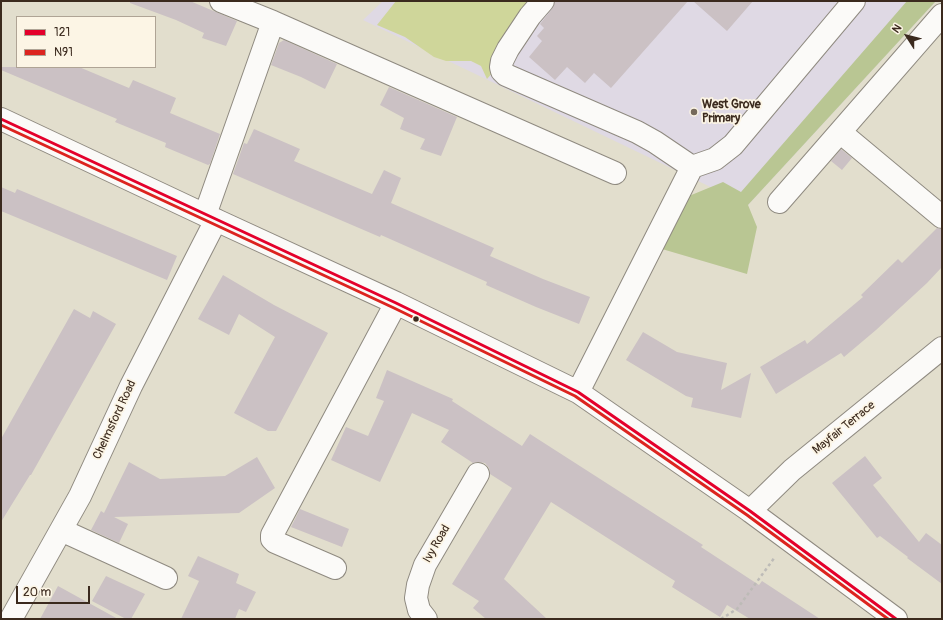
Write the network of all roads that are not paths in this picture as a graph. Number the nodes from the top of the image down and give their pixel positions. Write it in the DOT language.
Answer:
graph roads {
  1 [pos="221,1"];
  2 [pos="543,1"];
  3 [pos="854,1"];
  4 [pos="942,15"];
  5 [pos="272,22"];
  6 [pos="1,119"];
  7 [pos="840,132"];
  8 [pos="692,167"];
  9 [pos="615,173"];
  10 [pos="779,202"];
  11 [pos="942,217"];
  12 [pos="211,218"];
  13 [pos="396,303"];
  14 [pos="942,348"];
  15 [pos="578,392"];
  16 [pos="478,474"];
  17 [pos="750,511"];
  18 [pos="61,530"];
  19 [pos="335,568"];
  20 [pos="166,578"];
  21 [pos="11,619"];
  22 [pos="426,619"];
  23 [pos="896,619"];
  1 -- 5 [label="street"];
  2 -- 8 [label="street"];
  3 -- 8 [label="street"];
  4 -- 7 [label="street"];
  5 -- 9 [label="street"];
  5 -- 12 [label="street, Chelmsford Road"];
  6 -- 12 [label="street"];
  7 -- 10 [label="street"];
  7 -- 11 [label="street"];
  8 -- 15 [label="street"];
  12 -- 13 [label="street"];
  12 -- 18 [label="street, Chelmsford Road"];
  13 -- 15 [label="street"];
  13 -- 19 [label="street"];
  14 -- 17 [label="street, Mayfair Terrace"];
  15 -- 17 [label="street"];
  16 -- 22 [label="street, Ivy Road"];
  17 -- 23 [label="street"];
  18 -- 20 [label="street"];
  18 -- 21 [label="street, Chelmsford Road"];
}
